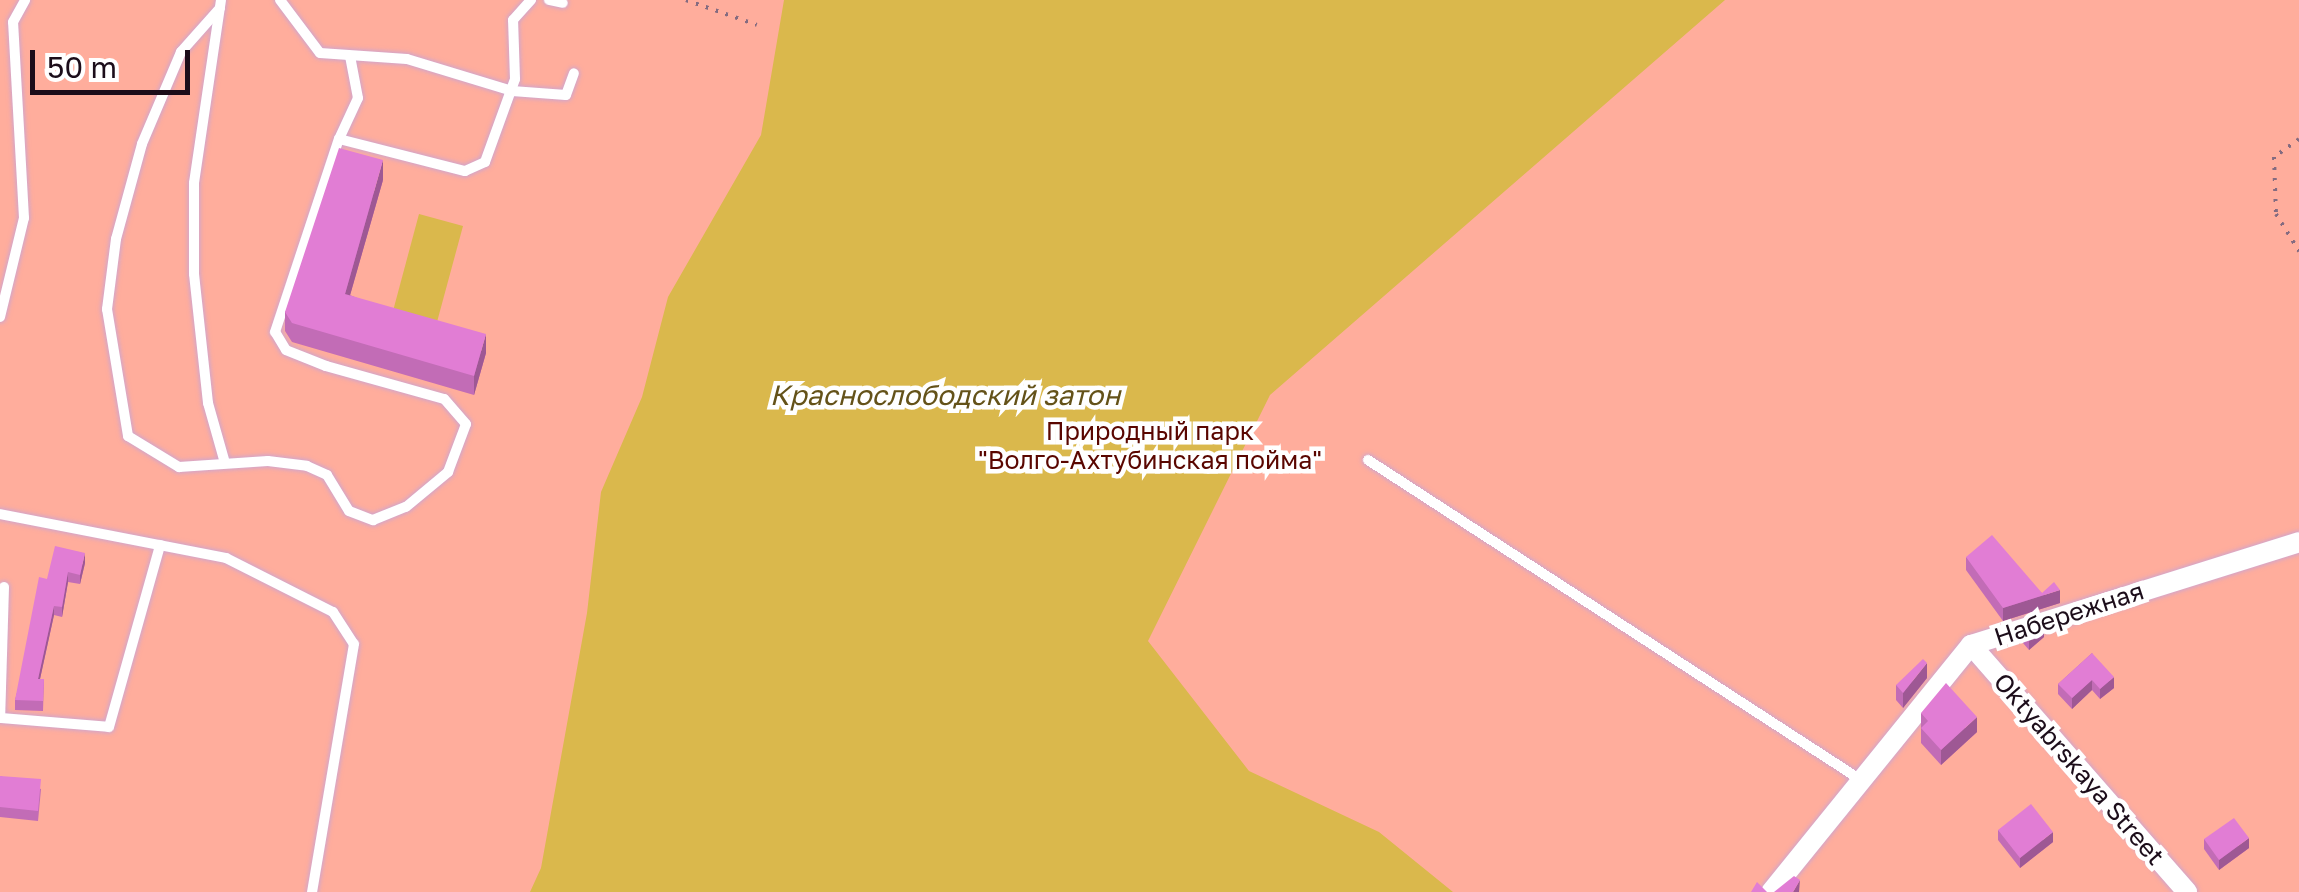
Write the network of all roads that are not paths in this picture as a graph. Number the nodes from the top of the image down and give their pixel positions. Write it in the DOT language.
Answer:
graph roads {
  1 [pos="24,0"];
  2 [pos="280,0"];
  3 [pos="531,0"];
  4 [pos="548,0"];
  5 [pos="563,3"];
  6 [pos="221,4"];
  7 [pos="350,56"];
  8 [pos="574,73"];
  9 [pos="512,92"];
  10 [pos="339,139"];
  11 [pos="0,317"];
  12 [pos="1368,460"];
  13 [pos="226,464"];
  14 [pos="0,514"];
  15 [pos="2299,542"];
  16 [pos="160,545"];
  17 [pos="4,588"];
  18 [pos="1971,645"];
  19 [pos="1862,780"];
  20 [pos="312,892"];
  21 [pos="1770,892"];
  22 [pos="2188,892"];
  1 -- 11 [label="lane"];
  2 -- 7 [label="lane"];
  3 -- 9 [label="lane"];
  4 -- 5 [label="lane"];
  6 -- 13 [label="lane"];
  6 -- 13 [label="lane"];
  7 -- 9 [label="lane"];
  7 -- 10 [label="lane"];
  8 -- 9 [label="lane"];
  9 -- 10 [label="lane"];
  10 -- 13 [label="lane"];
  12 -- 19 [label="lane"];
  14 -- 16 [label="lane"];
  15 -- 18 [label="street, Набережная"];
  16 -- 17 [label="lane"];
  16 -- 20 [label="lane"];
  18 -- 19 [label="street, Набережная"];
  18 -- 22 [label="street, Oktyabrskaya Street"];
  19 -- 21 [label="street, Набережная"];
}
